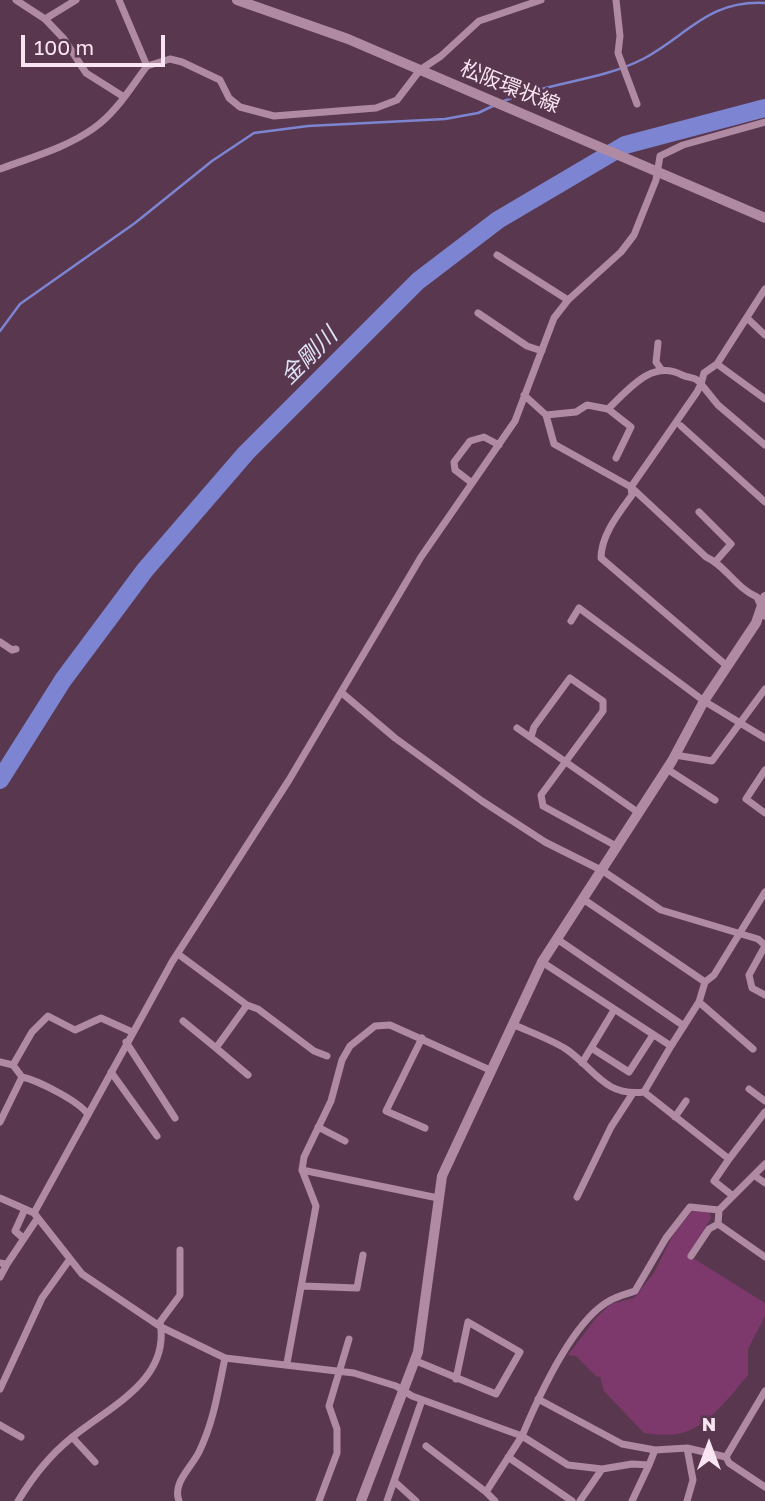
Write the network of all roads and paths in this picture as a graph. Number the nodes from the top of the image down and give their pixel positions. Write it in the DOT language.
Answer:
graph roads {
  1 [pos="16,0"];
  2 [pos="76,0"];
  3 [pos="119,0"];
  4 [pos="237,0"];
  5 [pos="541,0"];
  6 [pos="616,0"];
  7 [pos="45,19"];
  8 [pos="147,66"];
  9 [pos="420,70"];
  10 [pos="124,97"];
  11 [pos="638,104"];
  12 [pos="765,122"];
  13 [pos="0,169"];
  14 [pos="657,171"];
  15 [pos="765,218"];
  16 [pos="497,255"];
  17 [pos="765,289"];
  18 [pos="568,300"];
  19 [pos="478,313"];
  20 [pos="747,318"];
  21 [pos="765,334"];
  22 [pos="658,343"];
  23 [pos="542,351"];
  24 [pos="717,364"];
  25 [pos="661,369"];
  26 [pos="701,384"];
  27 [pos="524,395"];
  28 [pos="765,399"];
  29 [pos="608,409"];
  30 [pos="546,415"];
  31 [pos="681,426"];
  32 [pos="499,445"];
  33 [pos="765,445"];
  34 [pos="616,457"];
  35 [pos="472,483"];
  36 [pos="631,487"];
  37 [pos="765,502"];
  38 [pos="699,512"];
  39 [pos="716,561"];
  40 [pos="763,606"];
  41 [pos="571,621"];
  42 [pos="0,642"];
  43 [pos="16,649"];
  44 [pos="727,666"];
  45 [pos="765,690"];
  46 [pos="342,693"];
  47 [pos="704,701"];
  48 [pos="740,722"];
  49 [pos="517,728"];
  50 [pos="530,737"];
  51 [pos="765,738"];
  52 [pos="675,755"];
  53 [pos="566,762"];
  54 [pos="667,769"];
  55 [pos="765,770"];
  56 [pos="715,800"];
  57 [pos="639,813"];
  58 [pos="765,813"];
  59 [pos="618,847"];
  60 [pos="603,871"];
  61 [pos="765,892"];
  62 [pos="583,899"];
  63 [pos="738,935"];
  64 [pos="557,939"];
  65 [pos="765,945"];
  66 [pos="178,954"];
  67 [pos="542,962"];
  68 [pos="705,982"];
  69 [pos="765,995"];
  70 [pos="699,1002"];
  71 [pos="247,1005"];
  72 [pos="614,1010"];
  73 [pos="183,1021"];
  74 [pos="512,1024"];
  75 [pos="684,1026"];
  76 [pos="132,1032"];
  77 [pos="653,1035"];
  78 [pos="422,1038"];
  79 [pos="126,1042"];
  80 [pos="671,1046"];
  81 [pos="216,1048"];
  82 [pos="593,1049"];
  83 [pos="752,1049"];
  84 [pos="327,1056"];
  85 [pos="0,1062"];
  86 [pos="582,1063"];
  87 [pos="13,1065"];
  88 [pos="489,1070"];
  89 [pos="111,1072"];
  90 [pos="248,1075"];
  91 [pos="22,1077"];
  92 [pos="749,1089"];
  93 [pos="644,1092"];
  94 [pos="633,1093"];
  95 [pos="686,1101"];
  96 [pos="765,1101"];
  97 [pos="765,1112"];
  98 [pos="88,1115"];
  99 [pos="675,1116"];
  100 [pos="176,1118"];
  101 [pos="0,1122"];
  102 [pos="318,1127"];
  103 [pos="425,1128"];
  104 [pos="157,1136"];
  105 [pos="345,1141"];
  106 [pos="729,1159"];
  107 [pos="765,1164"];
  108 [pos="302,1170"];
  109 [pos="755,1176"];
  110 [pos="765,1184"];
  111 [pos="733,1196"];
  112 [pos="577,1197"];
  113 [pos="0,1198"];
  114 [pos="438,1198"];
  115 [pos="25,1209"];
  116 [pos="719,1210"];
  117 [pos="35,1216"];
  118 [pos="718,1224"];
  119 [pos="23,1238"];
  120 [pos="180,1250"];
  121 [pos="363,1255"];
  122 [pos="691,1256"];
  123 [pos="765,1257"];
  124 [pos="70,1259"];
  125 [pos="4,1264"];
  126 [pos="0,1277"];
  127 [pos="303,1286"];
  128 [pos="161,1327"];
  129 [pos="349,1339"];
  130 [pos="226,1358"];
  131 [pos="416,1361"];
  132 [pos="287,1363"];
  133 [pos="339,1371"];
  134 [pos="456,1379"];
  135 [pos="0,1390"];
  136 [pos="404,1390"];
  137 [pos="765,1391"];
  138 [pos="538,1399"];
  139 [pos="422,1400"];
  140 [pos="0,1425"];
  141 [pos="522,1436"];
  142 [pos="21,1437"];
  143 [pos="72,1437"];
  144 [pos="426,1446"];
  145 [pos="687,1448"];
  146 [pos="655,1450"];
  147 [pos="508,1457"];
  148 [pos="726,1457"];
  149 [pos="95,1462"];
  150 [pos="649,1465"];
  151 [pos="602,1469"];
  152 [pos="394,1481"];
  153 [pos="765,1487"];
  154 [pos="486,1492"];
  155 [pos="18,1501"];
  156 [pos="179,1501"];
  157 [pos="319,1501"];
  158 [pos="360,1501"];
  159 [pos="387,1501"];
  160 [pos="416,1501"];
  161 [pos="495,1501"];
  162 [pos="572,1501"];
  163 [pos="580,1501"];
  164 [pos="632,1501"];
  165 [pos="687,1501"];
  1 -- 7 [label="street"];
  2 -- 7 [label="street"];
  3 -- 8 [label="street"];
  4 -- 9 [label="main road, 松阪環状線"];
  5 -- 9 [label="street"];
  6 -- 11 [label="street"];
  7 -- 10 [label="street"];
  8 -- 9 [label="street"];
  8 -- 10 [label="street"];
  9 -- 14 [label="main road, 松阪環状線"];
  10 -- 13 [label="street"];
  12 -- 14 [label="street"];
  14 -- 15 [label="main road, 松阪環状線"];
  14 -- 18 [label="street"];
  16 -- 18 [label="street"];
  17 -- 20 [label="street"];
  18 -- 23 [label="street"];
  19 -- 23 [label="street"];
  20 -- 21 [label="street"];
  20 -- 24 [label="street"];
  22 -- 25 [label="street"];
  23 -- 27 [label="street"];
  24 -- 26 [label="street"];
  24 -- 28 [label="street"];
  25 -- 26 [label="street"];
  25 -- 29 [label="street"];
  26 -- 33 [label="street"];
  26 -- 36 [label="street"];
  27 -- 30 [label="street"];
  27 -- 32 [label="street"];
  29 -- 30 [label="street"];
  29 -- 34 [label="street"];
  30 -- 36 [label="street"];
  31 -- 37 [label="street"];
  32 -- 35 [label="street"];
  32 -- 35 [label="street"];
  35 -- 46 [label="street"];
  36 -- 39 [label="street"];
  36 -- 44 [label="street"];
  38 -- 39 [label="street"];
  39 -- 40 [label="street"];
  40 -- 44 [label="street"];
  41 -- 47 [label="street"];
  42 -- 43 [label="street"];
  44 -- 47 [label="street"];
  45 -- 48 [label="street"];
  46 -- 60 [label="street"];
  46 -- 66 [label="street"];
  47 -- 48 [label="street"];
  47 -- 52 [label="street"];
  48 -- 51 [label="street"];
  48 -- 52 [label="street"];
  49 -- 50 [label="street"];
  50 -- 53 [label="street"];
  50 -- 53 [label="street"];
  52 -- 54 [label="street"];
  53 -- 57 [label="street"];
  53 -- 59 [label="street"];
  54 -- 56 [label="street"];
  54 -- 57 [label="street"];
  55 -- 58 [label="street"];
  57 -- 59 [label="street"];
  59 -- 60 [label="street"];
  60 -- 62 [label="street"];
  60 -- 63 [label="street"];
  61 -- 63 [label="street"];
  62 -- 64 [label="street"];
  62 -- 68 [label="street"];
  63 -- 65 [label="street"];
  63 -- 68 [label="street"];
  64 -- 67 [label="street"];
  64 -- 75 [label="street"];
  65 -- 69 [label="street"];
  66 -- 71 [label="street"];
  66 -- 76 [label="street"];
  67 -- 72 [label="street"];
  67 -- 74 [label="street"];
  68 -- 70 [label="street"];
  70 -- 75 [label="street"];
  70 -- 83 [label="street"];
  71 -- 81 [label="street"];
  71 -- 84 [label="street"];
  72 -- 77 [label="street"];
  72 -- 82 [label="street"];
  73 -- 81 [label="street"];
  74 -- 86 [label="street"];
  74 -- 88 [label="street"];
  75 -- 80 [label="street"];
  76 -- 79 [label="street"];
  76 -- 87 [label="street"];
  77 -- 80 [label="street"];
  77 -- 82 [label="street"];
  78 -- 88 [label="street"];
  78 -- 102 [label="street"];
  78 -- 103 [label="street"];
  79 -- 89 [label="street"];
  79 -- 100 [label="street"];
  80 -- 93 [label="street"];
  81 -- 90 [label="street"];
  82 -- 86 [label="street"];
  85 -- 87 [label="street"];
  86 -- 94 [label="street"];
  87 -- 91 [label="street"];
  88 -- 114 [label="street"];
  89 -- 98 [label="street"];
  89 -- 104 [label="street"];
  91 -- 98 [label="street"];
  91 -- 101 [label="street"];
  92 -- 96 [label="street"];
  93 -- 94 [label="street"];
  93 -- 99 [label="street"];
  94 -- 112 [label="street"];
  95 -- 99 [label="street"];
  97 -- 106 [label="street"];
  98 -- 117 [label="street"];
  99 -- 106 [label="street"];
  102 -- 105 [label="street"];
  102 -- 108 [label="street"];
  106 -- 111 [label="street"];
  107 -- 109 [label="street"];
  108 -- 114 [label="street"];
  108 -- 127 [label="street"];
  109 -- 110 [label="street"];
  109 -- 111 [label="street"];
  111 -- 116 [label="street"];
  113 -- 115 [label="street"];
  114 -- 131 [label="street"];
  115 -- 117 [label="street"];
  115 -- 119 [label="street"];
  116 -- 118 [label="street"];
  116 -- 138 [label="street"];
  117 -- 119 [label="street"];
  117 -- 124 [label="street"];
  118 -- 122 [label="street"];
  118 -- 123 [label="street"];
  119 -- 125 [label="street"];
  120 -- 128 [label="street"];
  121 -- 127 [label="street"];
  124 -- 128 [label="street"];
  124 -- 135 [label="street"];
  125 -- 126 [label="street"];
  127 -- 132 [label="street"];
  128 -- 130 [label="street"];
  128 -- 143 [label="street"];
  129 -- 133 [label="street"];
  130 -- 132 [label="street"];
  130 -- 156 [label="street"];
  131 -- 134 [label="street"];
  131 -- 136 [label="street"];
  132 -- 133 [label="street"];
  133 -- 136 [label="street"];
  133 -- 157 [label="street"];
  134 -- 134 [label="street"];
  136 -- 139 [label="street"];
  136 -- 158 [label="street"];
  137 -- 148 [label="street"];
  138 -- 141 [label="street"];
  138 -- 146 [label="street"];
  139 -- 141 [label="street"];
  139 -- 152 [label="street"];
  140 -- 142 [label="street"];
  141 -- 147 [label="street"];
  141 -- 151 [label="street"];
  143 -- 149 [label="street"];
  143 -- 155 [label="street"];
  144 -- 154 [label="street"];
  145 -- 146 [label="street"];
  145 -- 148 [label="street"];
  145 -- 165 [label="street"];
  146 -- 150 [label="street"];
  147 -- 154 [label="street"];
  147 -- 162 [label="street"];
  148 -- 153 [label="street"];
  150 -- 151 [label="street"];
  150 -- 164 [label="street"];
  151 -- 163 [label="street"];
  152 -- 159 [label="street"];
  152 -- 160 [label="street"];
  154 -- 161 [label="street"];
}
